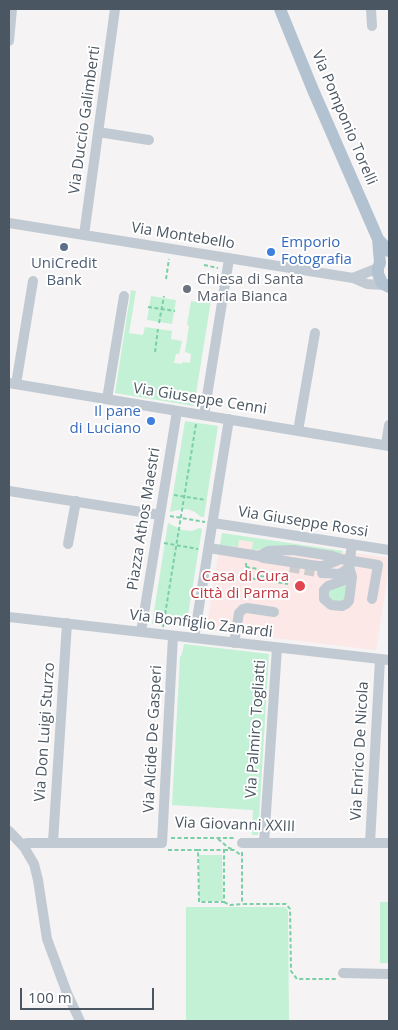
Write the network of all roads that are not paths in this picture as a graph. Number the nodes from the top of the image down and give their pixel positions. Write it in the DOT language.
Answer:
graph roads {
  1 [pos="12,9"];
  2 [pos="115,9"];
  3 [pos="280,9"];
  4 [pos="371,9"];
  5 [pos="372,26"];
  6 [pos="9,41"];
  7 [pos="98,132"];
  8 [pos="149,140"];
  9 [pos="9,223"];
  10 [pos="84,235"];
  11 [pos="378,239"];
  12 [pos="389,251"];
  13 [pos="229,259"];
  14 [pos="382,263"];
  15 [pos="353,278"];
  16 [pos="33,281"];
  17 [pos="387,286"];
  18 [pos="124,296"];
  19 [pos="315,332"];
  20 [pos="12,384"];
  21 [pos="107,399"];
  22 [pos="177,411"];
  23 [pos="200,418"];
  24 [pos="229,419"];
  25 [pos="389,425"];
  26 [pos="298,431"];
  27 [pos="388,445"];
  28 [pos="9,491"];
  29 [pos="76,502"];
  30 [pos="160,515"];
  31 [pos="213,523"];
  32 [pos="68,544"];
  33 [pos="204,549"];
  34 [pos="389,550"];
  35 [pos="348,556"];
  36 [pos="252,557"];
  37 [pos="290,567"];
  38 [pos="322,572"];
  39 [pos="372,599"];
  40 [pos="274,612"];
  41 [pos="9,616"];
  42 [pos="67,623"];
  43 [pos="141,632"];
  44 [pos="173,636"];
  45 [pos="194,638"];
  46 [pos="234,643"];
  47 [pos="277,648"];
  48 [pos="385,660"];
  49 [pos="9,830"];
  50 [pos="53,842"];
  51 [pos="242,843"];
  52 [pos="264,843"];
  53 [pos="370,843"];
  54 [pos="389,843"];
  55 [pos="22,844"];
  56 [pos="165,846"];
  57 [pos="343,973"];
  58 [pos="389,974"];
  59 [pos="80,1021"];
  1 -- 6 [label="street"];
  2 -- 7 [label="street, Via Duccio Galimberti"];
  3 -- 11 [label="main road, Via Pomponio Torelli"];
  4 -- 5 [label="street"];
  7 -- 8 [label="street"];
  7 -- 10 [label="street, Via Duccio Galimberti"];
  9 -- 10 [label="street, Via Montebello"];
  10 -- 13 [label="street, Via Montebello"];
  11 -- 12 [label="main road, Via Pomponio Torelli"];
  11 -- 14 [label="main road, Via Pomponio Torelli"];
  13 -- 15 [label="street, Via Montebello"];
  13 -- 23 [label="street"];
  14 -- 15 [label="street"];
  14 -- 17 [label="main road, Via Pomponio Torelli"];
  15 -- 17 [label="street, Via Montebello"];
  16 -- 20 [label="street"];
  18 -- 21 [label="street"];
  19 -- 26 [label="street"];
  20 -- 21 [label="street, Via Giuseppe Cenni"];
  21 -- 22 [label="street, Via Giuseppe Cenni"];
  22 -- 23 [label="street, Via Giuseppe Cenni"];
  22 -- 30 [label="street, Piazza Athos Maestri"];
  23 -- 24 [label="street, Via Giuseppe Cenni"];
  24 -- 26 [label="street, Via Giuseppe Cenni"];
  24 -- 31 [label="street"];
  25 -- 27 [label="street, Via Giuseppe Cenni"];
  26 -- 27 [label="street, Via Giuseppe Cenni"];
  28 -- 29 [label="street"];
  29 -- 30 [label="street"];
  29 -- 32 [label="street"];
  30 -- 43 [label="street, Piazza Athos Maestri"];
  31 -- 33 [label="street"];
  31 -- 35 [label="street, Via Giuseppe Rossi"];
  33 -- 36 [label="street"];
  33 -- 45 [label="street"];
  34 -- 35 [label="street, Via Giuseppe Rossi"];
  35 -- 36 [label="street"];
  35 -- 38 [label="street"];
  35 -- 39 [label="street"];
  36 -- 37 [label="street"];
  40 -- 46 [label="street"];
  41 -- 42 [label="street, Via Bonfiglio Zanardi"];
  42 -- 43 [label="street, Via Bonfiglio Zanardi"];
  42 -- 50 [label="street, Via Don Luigi Sturzo"];
  43 -- 44 [label="street, Via Bonfiglio Zanardi"];
  44 -- 45 [label="street, Via Bonfiglio Zanardi"];
  44 -- 56 [label="street, Via Alcide De Gasperi"];
  45 -- 46 [label="street, Via Bonfiglio Zanardi"];
  46 -- 47 [label="street, Via Bonfiglio Zanardi"];
  47 -- 48 [label="street, Via Bonfiglio Zanardi"];
  47 -- 52 [label="street, Via Palmiro Togliatti"];
  48 -- 53 [label="street, Via Enrico De Nicola"];
  49 -- 55 [label="street"];
  50 -- 55 [label="street, Via Giovanni XXIII"];
  50 -- 56 [label="street, Via Giovanni XXIII"];
  51 -- 52 [label="street, Via Giovanni XXIII"];
  52 -- 53 [label="street, Via Giovanni XXIII"];
  53 -- 54 [label="street, Via Giovanni XXIII"];
  55 -- 59 [label="street"];
  57 -- 58 [label="street"];
}
